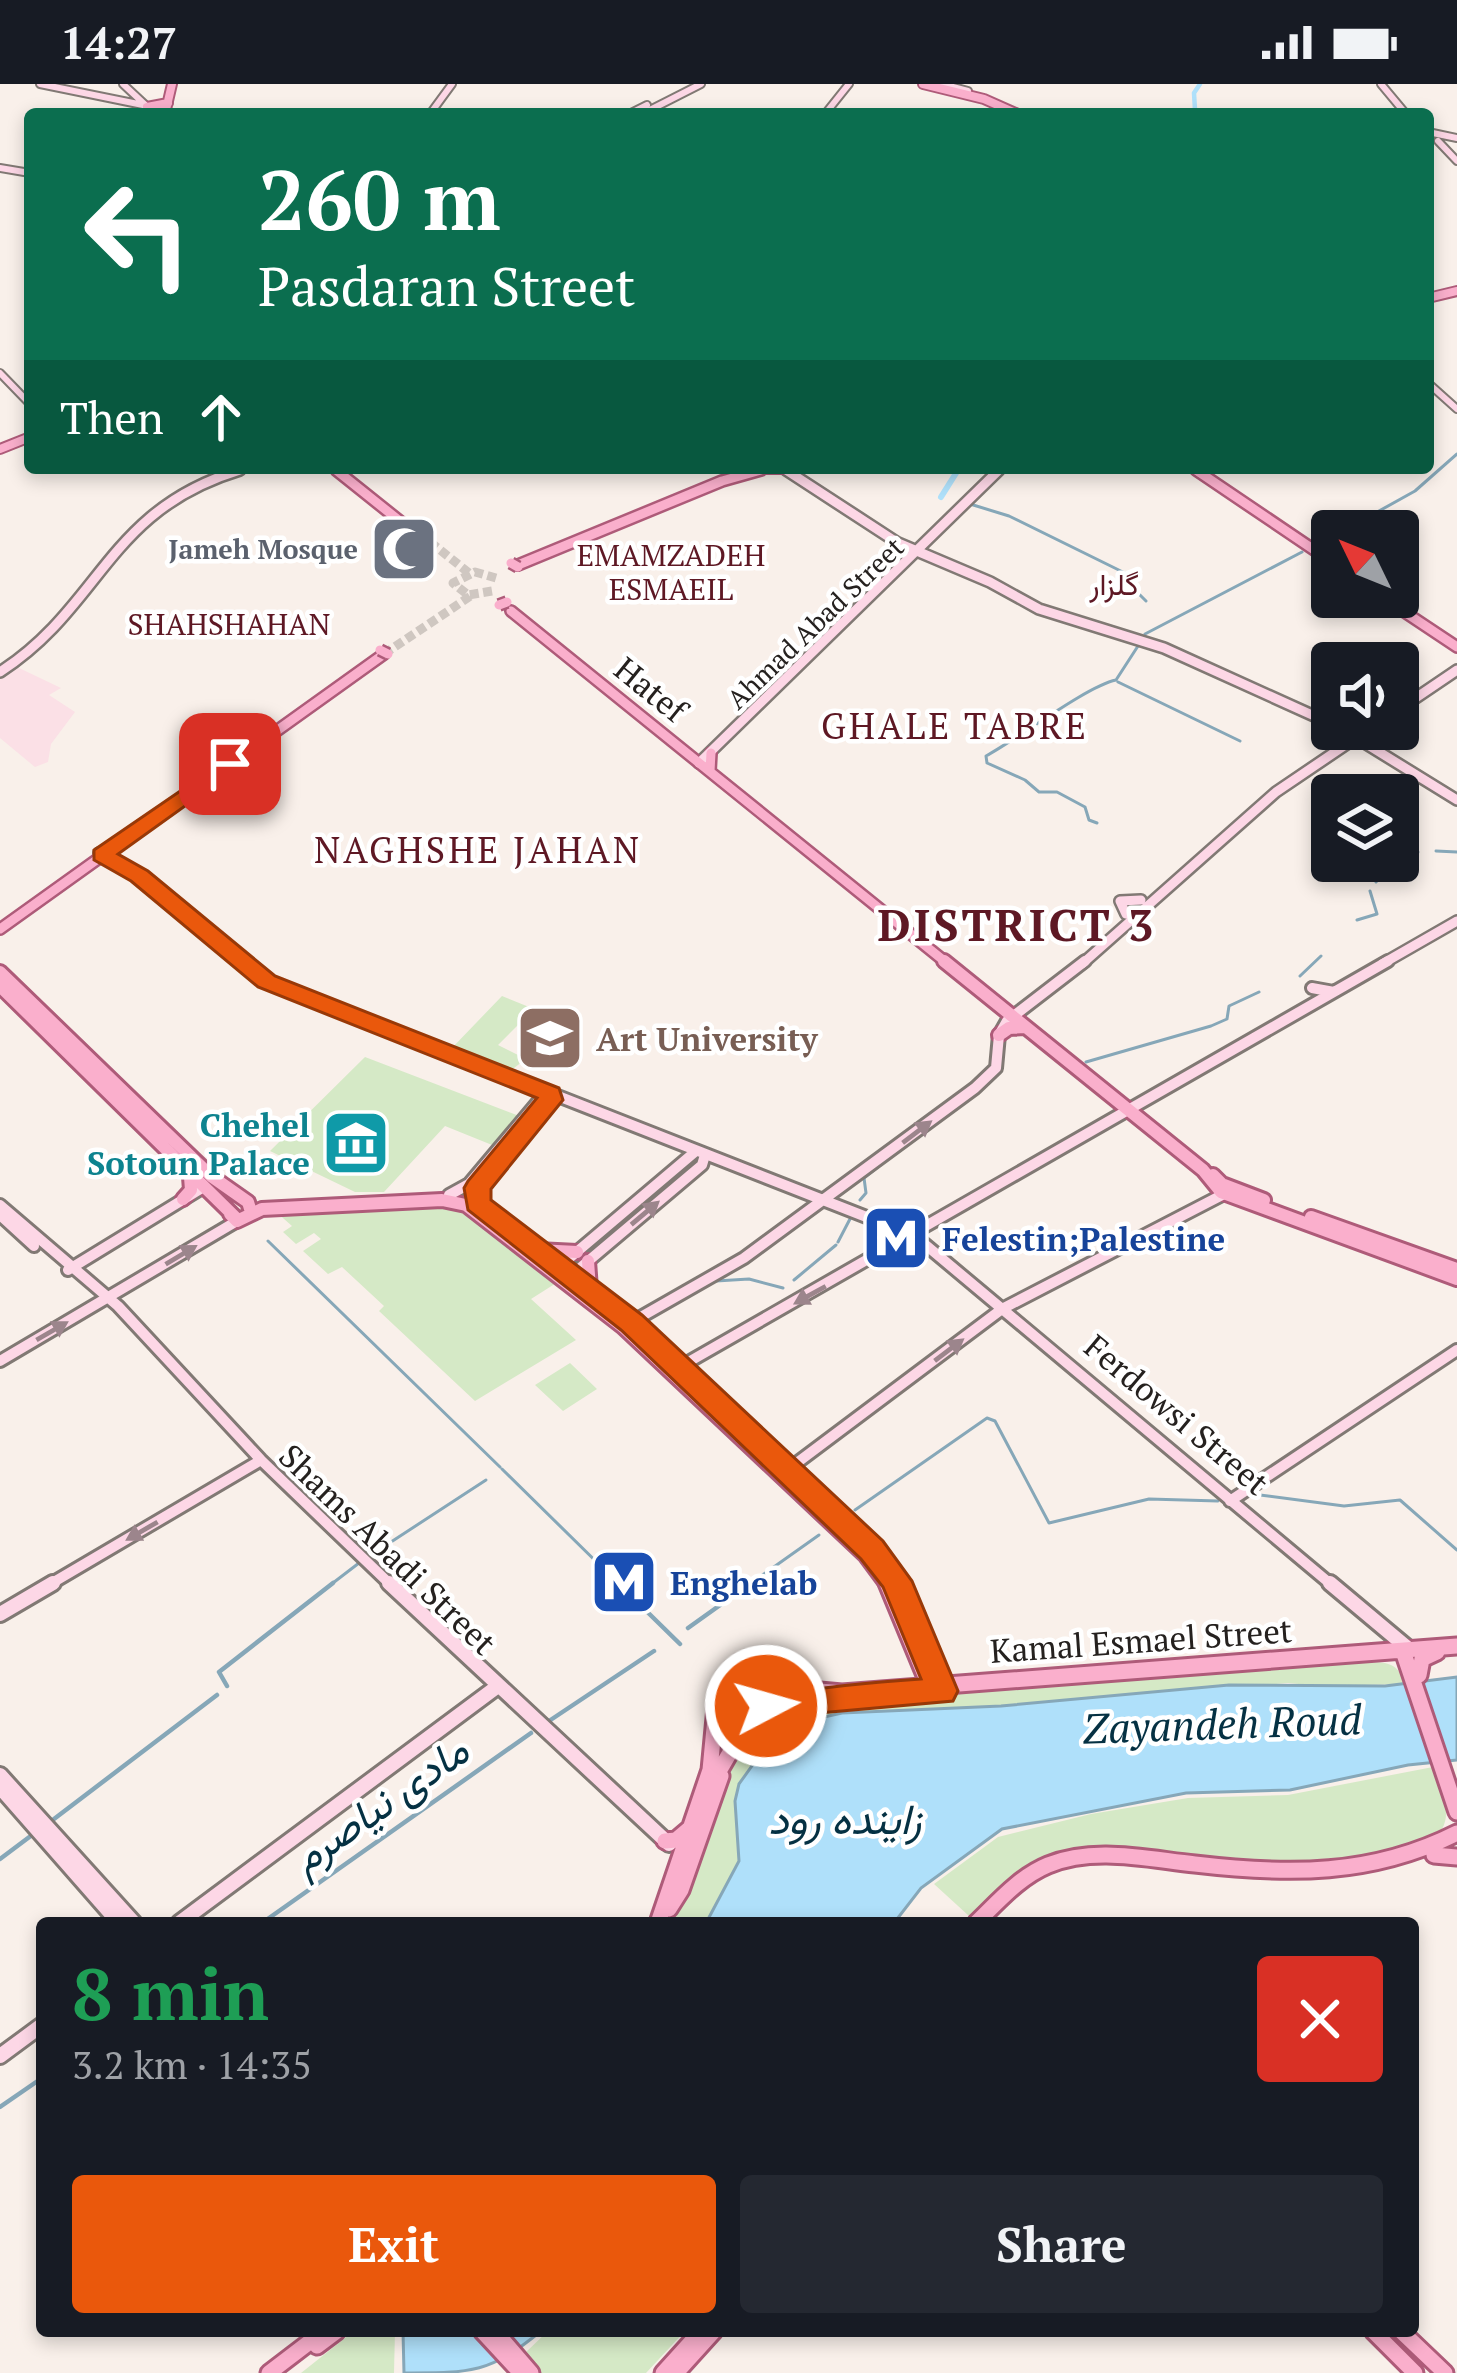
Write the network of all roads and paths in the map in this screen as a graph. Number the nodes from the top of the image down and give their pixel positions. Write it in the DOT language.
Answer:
graph roads {
  1 [pos="40,84"];
  2 [pos="122,84"];
  3 [pos="688,84"];
  4 [pos="701,84"];
  5 [pos="849,84"];
  6 [pos="920,84"];
  7 [pos="939,84"];
  8 [pos="1380,84"];
  9 [pos="155,108"];
  10 [pos="158,108"];
  11 [pos="644,108"];
  12 [pos="646,108"];
  13 [pos="830,108"];
  14 [pos="1006,108"];
  15 [pos="1007,108"];
  16 [pos="1398,108"];
  17 [pos="1448,140"];
  18 [pos="1457,160"];
  19 [pos="0,373"];
  20 [pos="24,398"];
  21 [pos="1455,401"];
  22 [pos="1441,406"];
  23 [pos="226,474"];
  24 [pos="343,474"];
  25 [pos="747,474"];
  26 [pos="796,474"];
  27 [pos="993,474"];
  28 [pos="1202,474"];
  29 [pos="1212,474"];
  30 [pos="407,525"];
  31 [pos="1311,543"];
  32 [pos="1311,544"];
  33 [pos="917,550"];
  34 [pos="516,565"];
  35 [pos="509,607"];
  36 [pos="1419,618"];
  37 [pos="1454,641"];
  38 [pos="383,653"];
  39 [pos="1457,667"];
  40 [pos="0,671"];
  41 [pos="1419,693"];
  42 [pos="1311,714"];
  43 [pos="1330,750"];
  44 [pos="1379,750"];
  45 [pos="686,752"];
  46 [pos="711,752"];
  47 [pos="704,767"];
  48 [pos="1457,800"];
  49 [pos="101,854"];
  50 [pos="1145,901"];
  51 [pos="1128,916"];
  52 [pos="1457,921"];
  53 [pos="0,925"];
  54 [pos="0,972"];
  55 [pos="0,986"];
  56 [pos="33,1011"];
  57 [pos="1017,1014"];
  58 [pos="999,1035"];
  59 [pos="550,1094"];
  60 [pos="1133,1109"];
  61 [pos="187,1153"];
  62 [pos="698,1157"];
  63 [pos="174,1160"];
  64 [pos="206,1172"];
  65 [pos="199,1185"];
  66 [pos="230,1186"];
  67 [pos="1221,1188"];
  68 [pos="449,1195"];
  69 [pos="184,1198"];
  70 [pos="402,1199"];
  71 [pos="821,1200"];
  72 [pos="478,1204"];
  73 [pos="0,1205"];
  74 [pos="242,1213"];
  75 [pos="0,1215"];
  76 [pos="932,1225"];
  77 [pos="893,1227"];
  78 [pos="913,1236"];
  79 [pos="763,1243"];
  80 [pos="897,1245"];
  81 [pos="927,1249"];
  82 [pos="537,1250"];
  83 [pos="1397,1252"];
  84 [pos="583,1256"];
  85 [pos="65,1266"];
  86 [pos="1457,1270"];
  87 [pos="562,1274"];
  88 [pos="1457,1279"];
  89 [pos="590,1290"];
  90 [pos="110,1302"];
  91 [pos="1000,1310"];
  92 [pos="633,1320"];
  93 [pos="1457,1350"];
  94 [pos="0,1361"];
  95 [pos="683,1374"];
  96 [pos="260,1456"];
  97 [pos="779,1469"];
  98 [pos="1230,1501"];
  99 [pos="0,1614"];
  100 [pos="1457,1648"];
  101 [pos="1402,1649"];
  102 [pos="1435,1650"];
  103 [pos="1342,1660"];
  104 [pos="926,1664"];
  105 [pos="1158,1671"];
  106 [pos="1415,1675"];
  107 [pos="758,1686"];
  108 [pos="910,1688"];
  109 [pos="941,1688"];
  110 [pos="499,1692"];
  111 [pos="718,1710"];
  112 [pos="764,1712"];
  113 [pos="747,1723"];
  114 [pos="724,1759"];
  115 [pos="0,1775"];
  116 [pos="0,1787"];
  117 [pos="1455,1799"];
  118 [pos="690,1828"];
  119 [pos="1457,1838"];
  120 [pos="663,1844"];
  121 [pos="1435,1851"];
  122 [pos="1457,1857"];
  123 [pos="682,1860"];
  124 [pos="114,1917"];
  125 [pos="129,1917"];
  126 [pos="187,1917"];
  127 [pos="664,1917"];
  128 [pos="665,1917"];
  129 [pos="983,1917"];
  130 [pos="997,1917"];
  131 [pos="36,2029"];
  132 [pos="0,2056"];
  133 [pos="316,2337"];
  134 [pos="329,2337"];
  135 [pos="487,2337"];
  136 [pos="500,2337"];
  137 [pos="696,2337"];
  138 [pos="709,2337"];
  139 [pos="1379,2337"];
  140 [pos="1407,2337"];
  141 [pos="269,2373"];
  142 [pos="283,2373"];
  143 [pos="520,2373"];
  144 [pos="532,2373"];
  145 [pos="663,2373"];
  146 [pos="676,2373"];
  147 [pos="1415,2373"];
  148 [pos="1445,2373"];
  1 -- 9 [label="main road"];
  2 -- 10 [label="main road"];
  3 -- 11 [label="main road"];
  4 -- 12 [label="main road"];
  5 -- 13 [label="main road"];
  6 -- 14 [label="main road"];
  7 -- 15 [label="main road"];
  8 -- 16 [label="main road"];
  17 -- 18 [label="main road"];
  19 -- 20 [label="main road"];
  21 -- 22 [label="main road"];
  23 -- 40 [label="main road"];
  24 -- 30 [label="main road"];
  25 -- 34 [label="main road"];
  26 -- 33 [label="main road"];
  27 -- 33 [label="main road, Ahmad Abad Street"];
  28 -- 32 [label="main road"];
  29 -- 31 [label="main road"];
  33 -- 42 [label="main road"];
  33 -- 46 [label="main road, Ahmad Abad Street"];
  35 -- 45 [label="main road, Hatef"];
  36 -- 37 [label="main road"];
  38 -- 49 [label="main road"];
  39 -- 41 [label="main road"];
  43 -- 50 [label="main road"];
  44 -- 48 [label="main road"];
  45 -- 46 [label="main road"];
  45 -- 47 [label="main road, Hatef"];
  46 -- 47 [label="main road"];
  47 -- 57 [label="main road"];
  49 -- 53 [label="main road"];
  49 -- 53 [label="main road"];
  49 -- 59 [label="main road"];
  50 -- 51 [label="main road"];
  50 -- 51 [label="main road"];
  51 -- 57 [label="main road"];
  52 -- 60 [label="main road"];
  54 -- 56 [label="main road"];
  55 -- 56 [label="main road"];
  56 -- 61 [label="main road"];
  56 -- 63 [label="main road"];
  57 -- 58 [label="main road"];
  57 -- 60 [label="main road"];
  71 -- 58 [label="main road, one-way"];
  59 -- 62 [label="main road"];
  59 -- 68 [label="main road"];
  59 -- 72 [label="main road"];
  60 -- 67 [label="main road"];
  60 -- 76 [label="main road"];
  61 -- 63 [label="main road"];
  61 -- 64 [label="main road"];
  62 -- 71 [label="main road"];
  62 -- 84 [label="main road"];
  63 -- 65 [label="main road"];
  64 -- 65 [label="main road"];
  64 -- 66 [label="main road"];
  65 -- 66 [label="main road"];
  65 -- 69 [label="main road"];
  65 -- 74 [label="main road"];
  66 -- 74 [label="main road"];
  67 -- 83 [label="main road"];
  67 -- 91 [label="main road"];
  68 -- 70 [label="main road"];
  68 -- 72 [label="main road"];
  69 -- 85 [label="main road"];
  70 -- 74 [label="main road"];
  70 -- 87 [label="main road"];
  71 -- 77 [label="main road"];
  71 -- 79 [label="main road"];
  71 -- 79 [label="main road"];
  72 -- 82 [label="main road"];
  73 -- 85 [label="main road"];
  90 -- 74 [label="main road, one-way"];
  75 -- 85 [label="main road"];
  76 -- 77 [label="main road"];
  76 -- 78 [label="main road"];
  77 -- 78 [label="main road"];
  78 -- 80 [label="main road"];
  78 -- 81 [label="main road"];
  78 -- 91 [label="main road"];
  79 -- 92 [label="main road"];
  80 -- 81 [label="main road"];
  80 -- 95 [label="main road, one-way"];
  81 -- 91 [label="main road"];
  82 -- 84 [label="main road"];
  82 -- 87 [label="main road"];
  83 -- 86 [label="main road"];
  83 -- 88 [label="main road"];
  84 -- 87 [label="main road"];
  84 -- 89 [label="main road"];
  85 -- 90 [label="main road, Shams Abadi Street"];
  87 -- 89 [label="main road"];
  87 -- 92 [label="main road"];
  89 -- 92 [label="main road"];
  94 -- 90 [label="main road, one-way"];
  90 -- 96 [label="main road, Shams Abadi Street"];
  97 -- 91 [label="main road, one-way"];
  91 -- 98 [label="main road"];
  92 -- 95 [label="main road"];
  93 -- 98 [label="main road"];
  95 -- 97 [label="main road"];
  96 -- 99 [label="main road, one-way"];
  96 -- 110 [label="main road, Shams Abadi Street"];
  97 -- 104 [label="main road"];
  98 -- 101 [label="main road"];
  100 -- 102 [label="main road"];
  101 -- 102 [label="main road"];
  101 -- 103 [label="main road"];
  101 -- 105 [label="main road, Kamal Esmael Street"];
  101 -- 106 [label="main road"];
  102 -- 106 [label="main road"];
  103 -- 105 [label="main road, Kamal Esmael Street"];
  103 -- 106 [label="main road"];
  104 -- 108 [label="main road"];
  104 -- 109 [label="main road"];
  105 -- 109 [label="main road, Kamal Esmael Street"];
  106 -- 117 [label="main road"];
  107 -- 108 [label="main road, Kamal Esmael Street"];
  107 -- 111 [label="main road"];
  107 -- 112 [label="main road"];
  108 -- 109 [label="main road, Kamal Esmael Street"];
  109 -- 112 [label="main road"];
  110 -- 120 [label="main road, Shams Abadi Street"];
  110 -- 126 [label="main road"];
  111 -- 113 [label="main road"];
  111 -- 118 [label="main road"];
  112 -- 113 [label="main road"];
  113 -- 114 [label="main road"];
  114 -- 123 [label="main road"];
  114 -- 128 [label="main road"];
  115 -- 125 [label="main road"];
  116 -- 124 [label="main road"];
  117 -- 121 [label="main road"];
  118 -- 120 [label="main road"];
  118 -- 123 [label="main road"];
  119 -- 121 [label="main road"];
  120 -- 123 [label="main road"];
  121 -- 122 [label="main road"];
  121 -- 129 [label="main road"];
  121 -- 130 [label="main road"];
  123 -- 127 [label="main road"];
  131 -- 132 [label="main road"];
  133 -- 141 [label="main road"];
  134 -- 142 [label="main road"];
  135 -- 143 [label="main road"];
  136 -- 144 [label="main road"];
  137 -- 145 [label="main road"];
  138 -- 146 [label="main road"];
  139 -- 147 [label="main road"];
  140 -- 148 [label="main road"];
}
